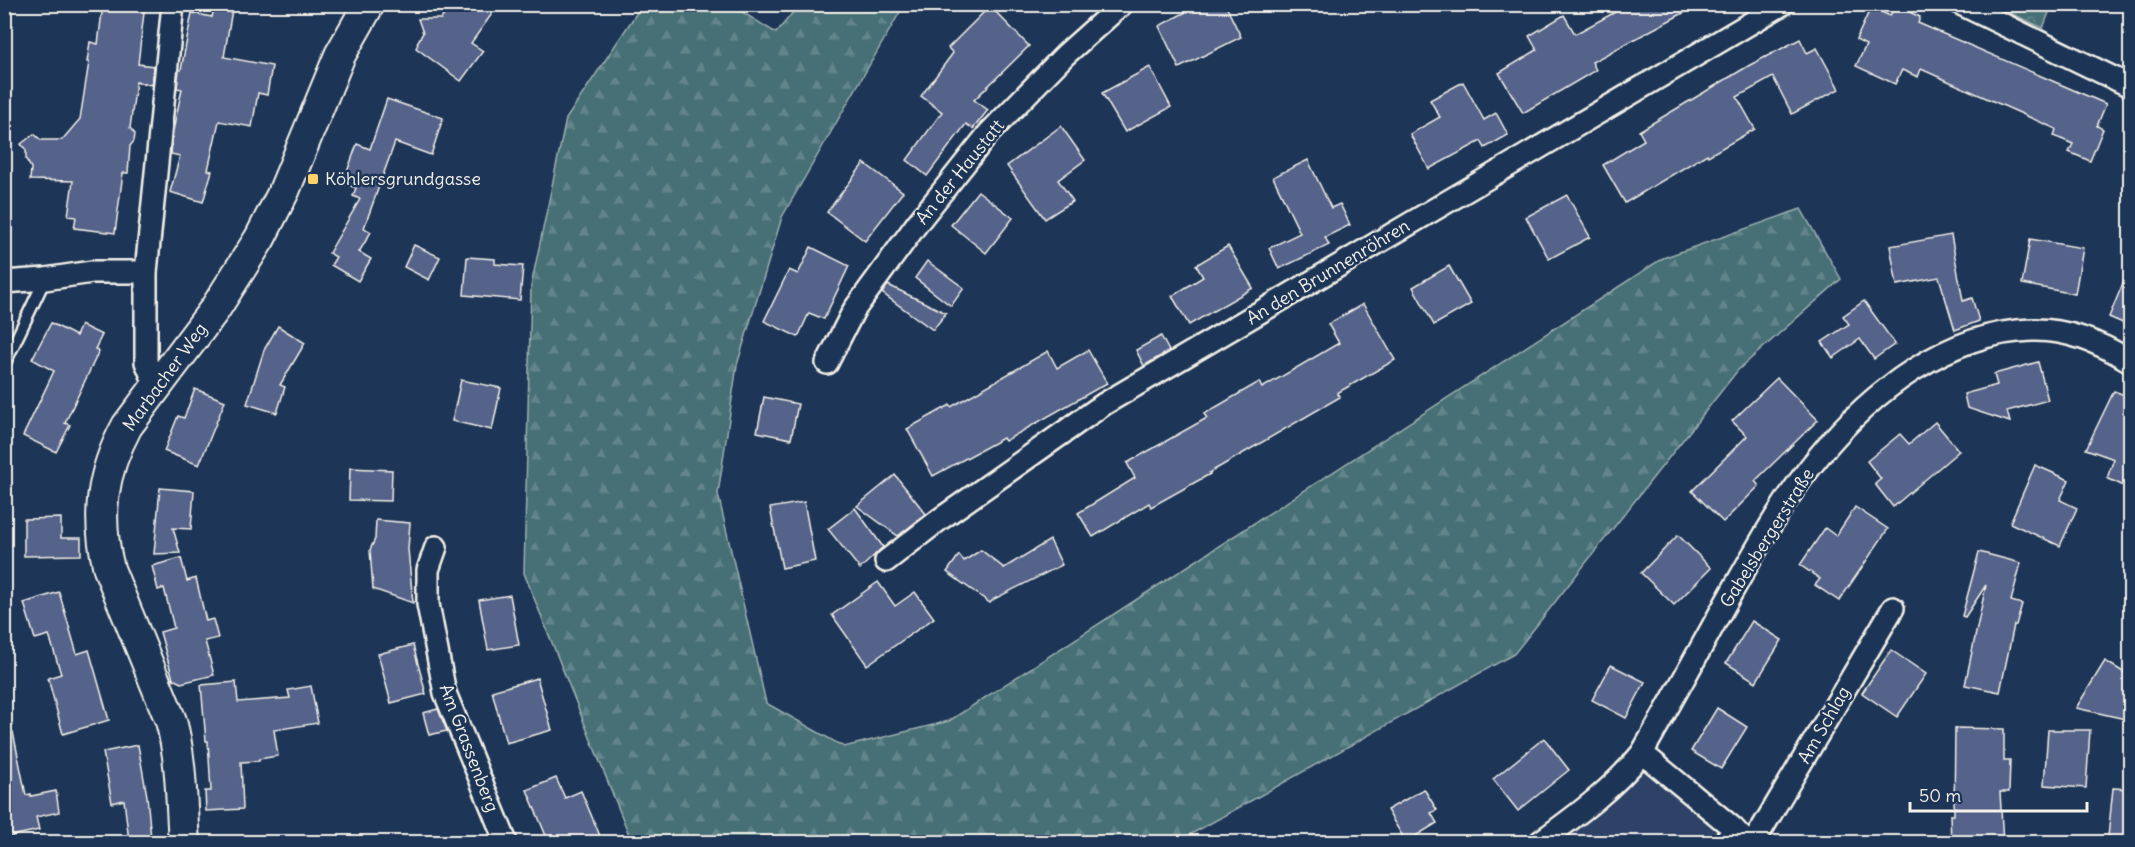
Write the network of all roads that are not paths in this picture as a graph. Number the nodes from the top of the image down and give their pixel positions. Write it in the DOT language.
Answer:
graph roads {
  1 [pos="173,4"];
  2 [pos="369,4"];
  3 [pos="1122,4"];
  4 [pos="1783,4"];
  5 [pos="1961,4"];
  6 [pos="2130,86"];
  7 [pos="146,272"];
  8 [pos="45,279"];
  9 [pos="4,282"];
  10 [pos="2130,361"];
  11 [pos="827,363"];
  12 [pos="4,365"];
  13 [pos="156,386"];
  14 [pos="436,547"];
  15 [pos="886,561"];
  16 [pos="1893,608"];
  17 [pos="1642,753"];
  18 [pos="1739,835"];
  19 [pos="184,843"];
  20 [pos="506,843"];
  21 [pos="1540,843"];
  22 [pos="1714,843"];
  23 [pos="1754,843"];
  1 -- 7 [label="street"];
  2 -- 13 [label="main road, Marbacher Weg"];
  3 -- 11 [label="street, An der Haustatt"];
  4 -- 15 [label="street, An den Brunnenröhren"];
  5 -- 6 [label="street"];
  7 -- 8 [label="street"];
  7 -- 13 [label="street"];
  8 -- 9 [label="street"];
  8 -- 12 [label="lane"];
  10 -- 17 [label="street, Gabelsbergerstraße"];
  13 -- 19 [label="main road, Marbacher Weg"];
  14 -- 20 [label="street, Am Grassenberg"];
  16 -- 23 [label="street, Am Schlag"];
  17 -- 18 [label="street"];
  17 -- 21 [label="street, Gabelsbergerstraße"];
  18 -- 22 [label="lane"];
}
